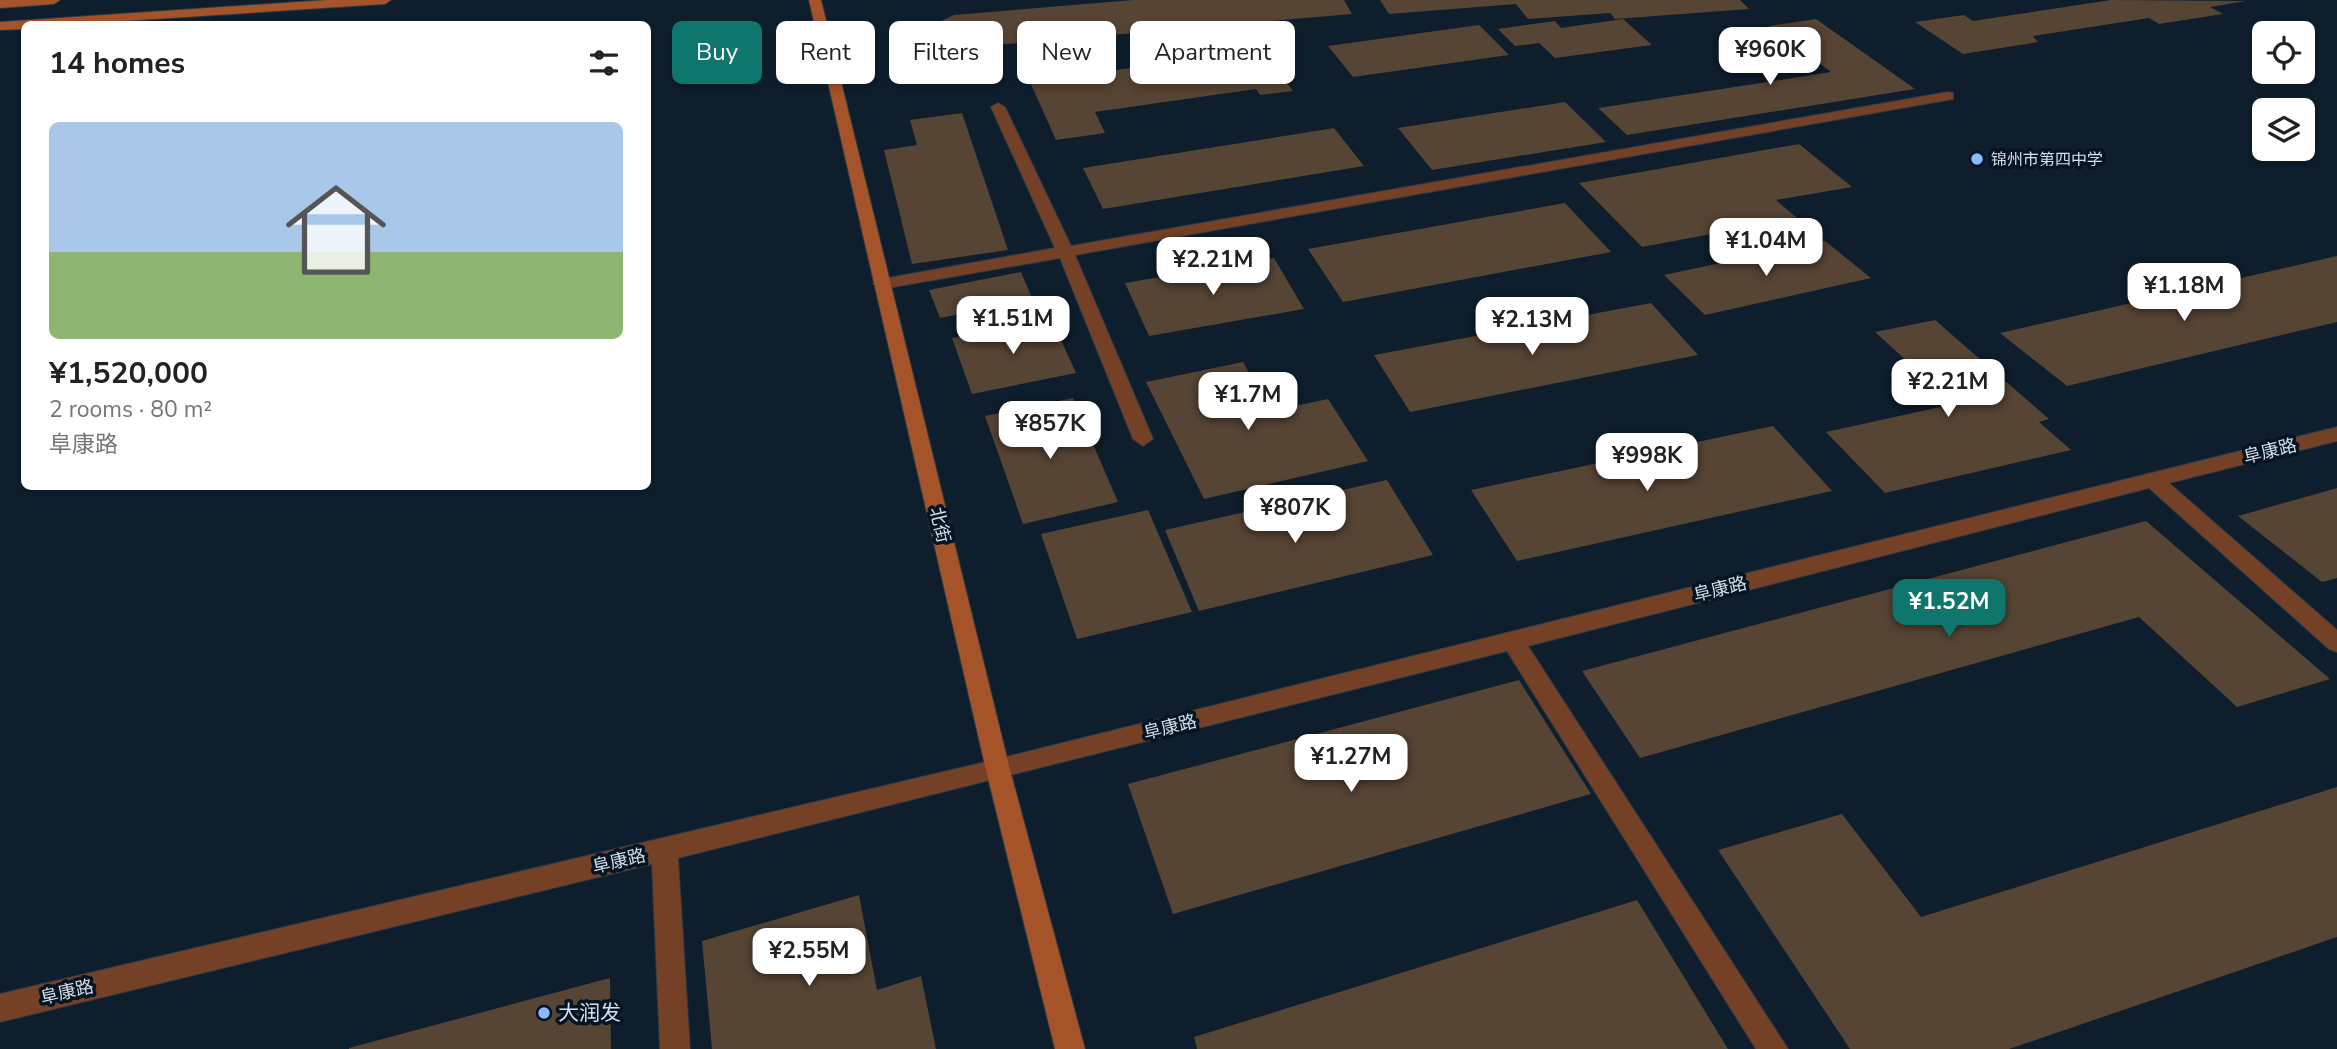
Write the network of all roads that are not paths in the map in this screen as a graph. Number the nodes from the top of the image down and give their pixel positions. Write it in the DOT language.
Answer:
graph roads {
  1 [pos="54,0"];
  2 [pos="385,0"];
  3 [pos="815,0"];
  4 [pos="0,4"];
  5 [pos="83,21"];
  6 [pos="21,25"];
  7 [pos="0,26"];
  8 [pos="1948,96"];
  9 [pos="998,107"];
  10 [pos="1066,253"];
  11 [pos="882,284"];
  12 [pos="2337,434"];
  13 [pos="1143,439"];
  14 [pos="2153,480"];
  15 [pos="1512,641"];
  16 [pos="2337,643"];
  17 [pos="998,770"];
  18 [pos="664,850"];
  19 [pos="0,1008"];
  20 [pos="675,1049"];
  21 [pos="1070,1049"];
  22 [pos="1773,1049"];
  1 -- 4 [label="street"];
  2 -- 5 [label="street"];
  3 -- 11 [label="street, 北街"];
  6 -- 7 [label="street"];
  8 -- 10 [label="street"];
  9 -- 10 [label="street"];
  10 -- 11 [label="street"];
  10 -- 13 [label="street"];
  11 -- 17 [label="street, 北街"];
  12 -- 14 [label="street, 阜康路"];
  14 -- 15 [label="street, 阜康路"];
  14 -- 16 [label="street"];
  15 -- 17 [label="street, 阜康路"];
  15 -- 22 [label="street"];
  17 -- 18 [label="street, 阜康路"];
  17 -- 21 [label="street, 北街"];
  18 -- 19 [label="street, 阜康路"];
  18 -- 20 [label="street"];
}
